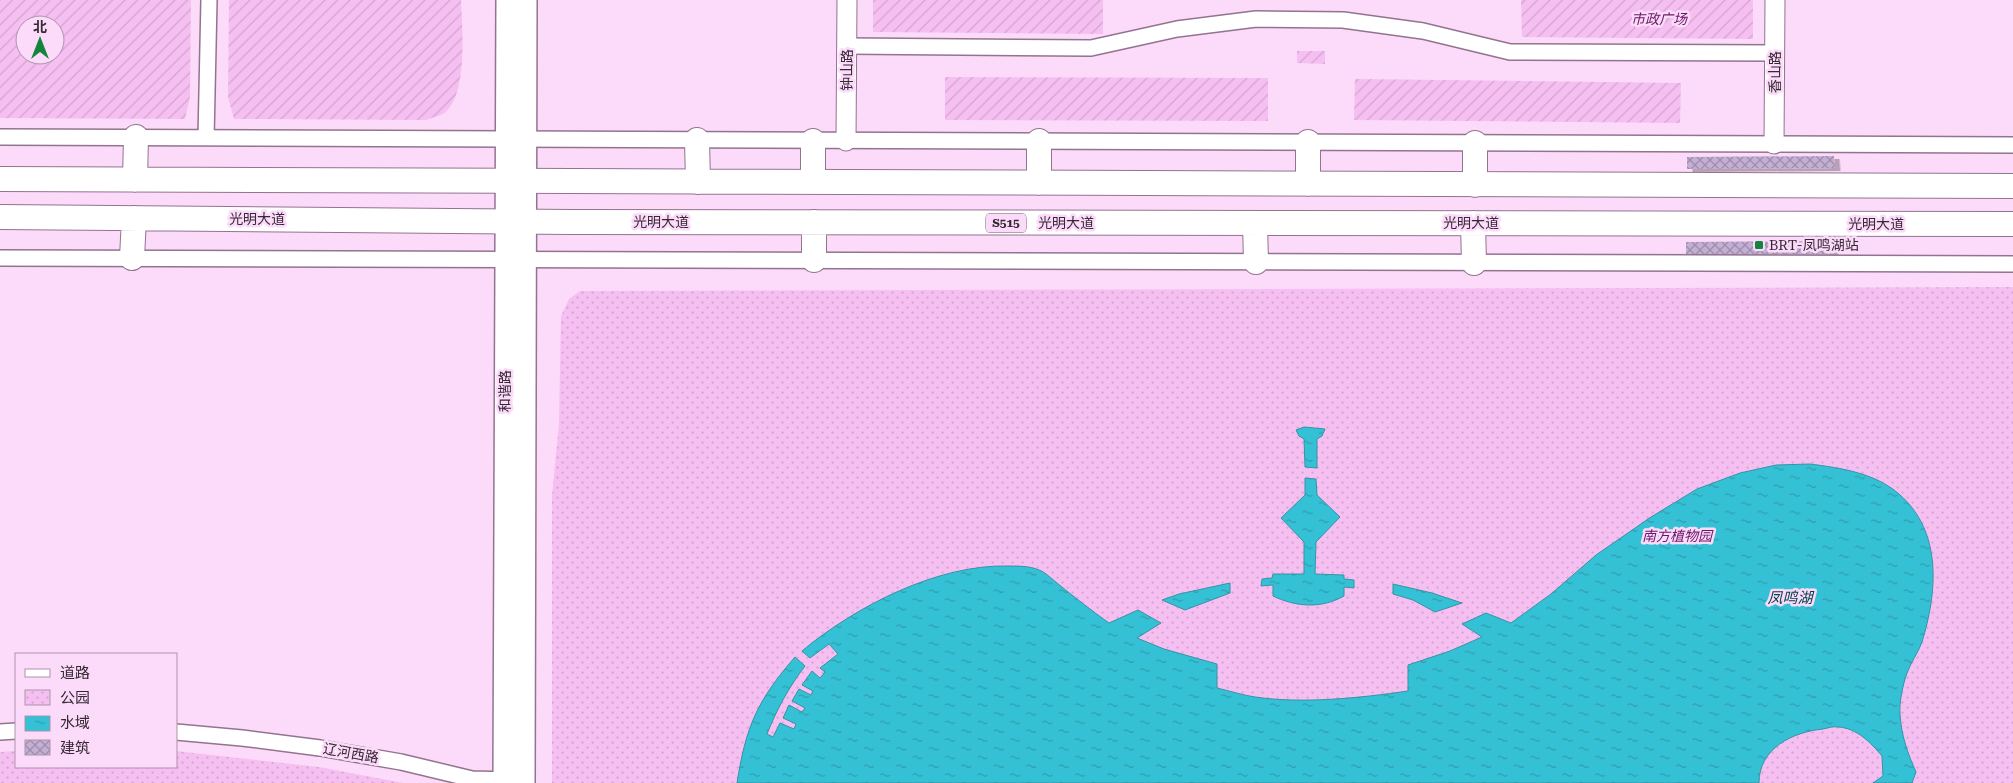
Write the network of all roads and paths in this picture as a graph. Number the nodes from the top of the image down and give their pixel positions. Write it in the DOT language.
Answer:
graph roads {
  1 [pos="209,0"];
  2 [pos="507,0"];
  3 [pos="526,0"];
  4 [pos="847,0"];
  5 [pos="1775,0"];
  6 [pos="847,46"];
  7 [pos="1775,53"];
  8 [pos="0,137"];
  9 [pos="136,138"];
  10 [pos="206,138"];
  11 [pos="516,140"];
  12 [pos="697,140"];
  13 [pos="813,141"];
  14 [pos="846,141"];
  15 [pos="1039,141"];
  16 [pos="1308,142"];
  17 [pos="1475,143"];
  18 [pos="1774,144"];
  19 [pos="2013,145"];
  20 [pos="0,179"];
  21 [pos="135,180"];
  22 [pos="516,181"];
  23 [pos="698,182"];
  24 [pos="813,182"];
  25 [pos="1039,183"];
  26 [pos="1308,184"];
  27 [pos="1475,185"];
  28 [pos="2013,186"];
  29 [pos="0,218"];
  30 [pos="134,218"];
  31 [pos="516,221"];
  32 [pos="814,222"];
  33 [pos="1255,223"];
  34 [pos="1473,224"];
  35 [pos="2013,224"];
  36 [pos="0,258"];
  37 [pos="132,258"];
  38 [pos="516,259"];
  39 [pos="814,260"];
  40 [pos="1256,262"];
  41 [pos="1474,263"];
  42 [pos="2013,264"];
  43 [pos="15,731"];
  44 [pos="0,732"];
  45 [pos="178,732"];
  46 [pos="514,782"];
  1 -- 10 [label="street"];
  2 -- 11 [label="main road, 和谐路"];
  3 -- 11 [label="main road, 和谐路"];
  4 -- 6 [label="street, 钟山路"];
  5 -- 7 [label="street, 香山路"];
  6 -- 7 [label="street"];
  6 -- 14 [label="street, 钟山路"];
  7 -- 18 [label="street, 香山路"];
  8 -- 9 [label="street"];
  9 -- 10 [label="street"];
  9 -- 21 [label="main road"];
  10 -- 11 [label="street"];
  11 -- 12 [label="street"];
  11 -- 22 [label="main road, 和谐路"];
  12 -- 13 [label="street"];
  12 -- 23 [label="main road"];
  13 -- 14 [label="street"];
  13 -- 24 [label="main road"];
  14 -- 15 [label="street"];
  15 -- 16 [label="street"];
  15 -- 25 [label="main road"];
  16 -- 17 [label="street"];
  16 -- 26 [label="main road"];
  17 -- 18 [label="street"];
  17 -- 27 [label="main road"];
  18 -- 19 [label="street"];
  20 -- 21 [label="main road"];
  21 -- 22 [label="main road"];
  22 -- 23 [label="main road"];
  22 -- 31 [label="main road, 和谐路"];
  23 -- 24 [label="main road"];
  24 -- 25 [label="main road"];
  25 -- 26 [label="main road"];
  26 -- 27 [label="main road"];
  27 -- 28 [label="main road"];
  29 -- 30 [label="main road, 光明大道 / S515"];
  30 -- 31 [label="main road, 光明大道 / S515"];
  30 -- 37 [label="main road"];
  31 -- 32 [label="main road, 光明大道 / S515"];
  31 -- 38 [label="main road, 和谐路"];
  32 -- 33 [label="main road, 光明大道 / S515"];
  32 -- 39 [label="main road"];
  33 -- 34 [label="main road, 光明大道 / S515"];
  33 -- 40 [label="main road"];
  34 -- 35 [label="main road, 光明大道 / S515"];
  34 -- 41 [label="main road"];
  36 -- 37 [label="street"];
  37 -- 38 [label="street"];
  38 -- 39 [label="street"];
  38 -- 46 [label="main road, 和谐路"];
  39 -- 40 [label="street"];
  40 -- 41 [label="street"];
  41 -- 42 [label="street"];
  43 -- 44 [label="street"];
  45 -- 46 [label="street, 辽河西路"];
}
